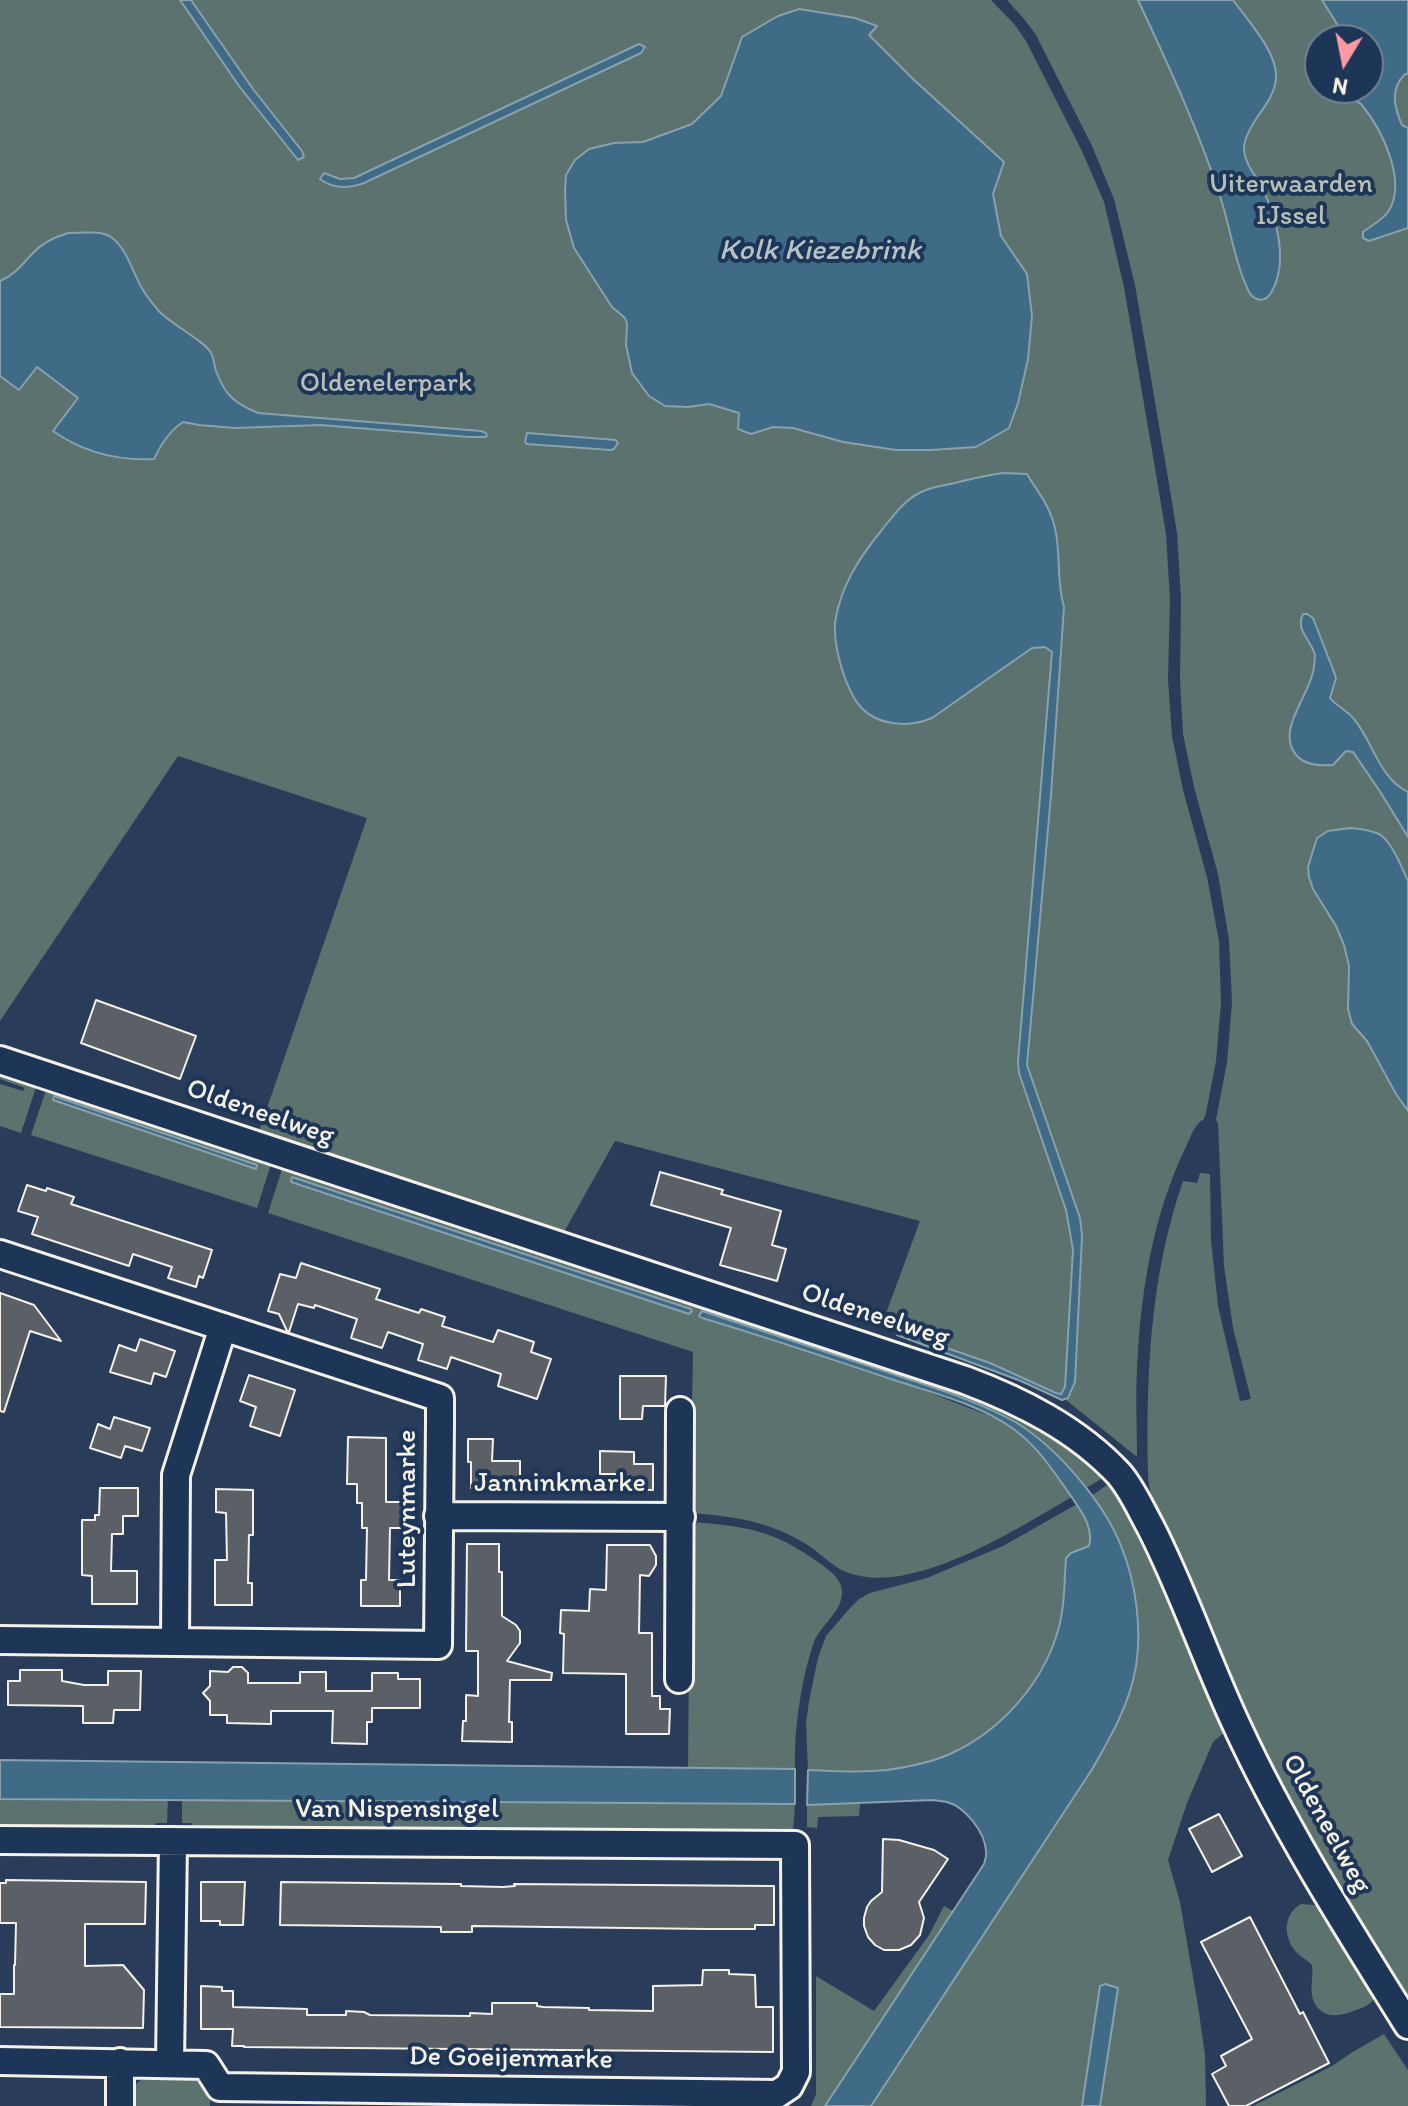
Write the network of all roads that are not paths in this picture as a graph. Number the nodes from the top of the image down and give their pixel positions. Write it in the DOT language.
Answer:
graph roads {
  1 [pos="0,1060"];
  2 [pos="0,1254"];
  3 [pos="223,1327"];
  4 [pos="680,1411"];
  5 [pos="438,1516"];
  6 [pos="681,1517"];
  7 [pos="0,1640"];
  8 [pos="175,1641"];
  9 [pos="679,1679"];
  10 [pos="0,1840"];
  11 [pos="173,1841"];
  12 [pos="795,1845"];
  13 [pos="1408,2025"];
  14 [pos="0,2061"];
  15 [pos="120,2062"];
  16 [pos="170,2063"];
  17 [pos="220,2097"];
  18 [pos="120,2106"];
  1 -- 13 [label="street, Oldeneelweg"];
  2 -- 3 [label="street, Luteynmarke"];
  3 -- 5 [label="street, Luteynmarke"];
  3 -- 8 [label="street"];
  4 -- 6 [label="street, Janninkmarke"];
  5 -- 6 [label="street, Janninkmarke"];
  5 -- 8 [label="street, Luteynmarke"];
  6 -- 9 [label="street, Janninkmarke"];
  7 -- 8 [label="street, Luteynmarke"];
  10 -- 11 [label="street, Van Nispensingel"];
  11 -- 12 [label="street, Van Nispensingel"];
  11 -- 16 [label="street"];
  12 -- 17 [label="street, De Goeijenmarke"];
  14 -- 15 [label="street, De Goeijenmarke"];
  15 -- 16 [label="street, De Goeijenmarke"];
  15 -- 18 [label="street"];
  16 -- 17 [label="street, De Goeijenmarke"];
}
